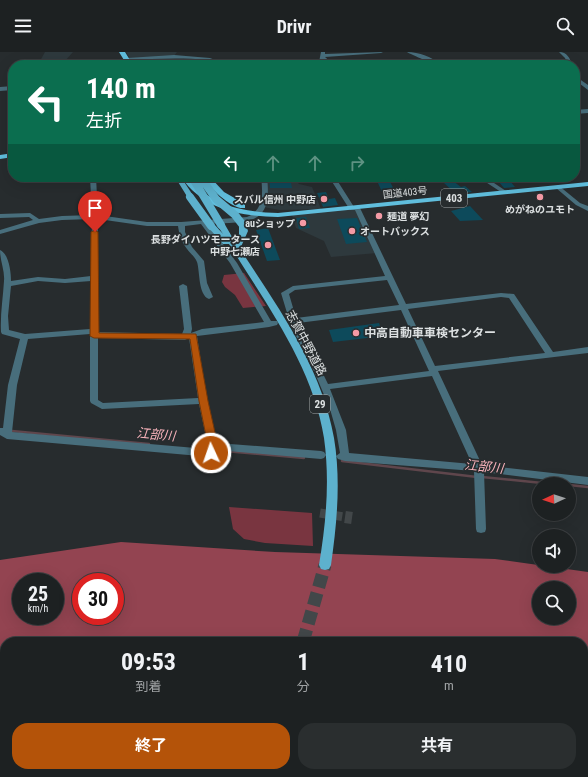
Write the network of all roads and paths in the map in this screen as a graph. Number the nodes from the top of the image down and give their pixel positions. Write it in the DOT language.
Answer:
graph roads {
  1 [pos="381,52"];
  2 [pos="409,52"];
  3 [pos="561,52"];
  4 [pos="116,53"];
  5 [pos="323,55"];
  6 [pos="174,57"];
  7 [pos="122,60"];
  8 [pos="150,60"];
  9 [pos="213,60"];
  10 [pos="431,60"];
  11 [pos="568,60"];
  12 [pos="580,81"];
  13 [pos="588,88"];
  14 [pos="93,182"];
  15 [pos="181,182"];
  16 [pos="189,182"];
  17 [pos="195,182"];
  18 [pos="206,182"];
  19 [pos="207,182"];
  20 [pos="264,182"];
  21 [pos="336,182"];
  22 [pos="490,182"];
  23 [pos="588,184"];
  24 [pos="558,187"];
  25 [pos="506,193"];
  26 [pos="222,194"];
  27 [pos="212,201"];
  28 [pos="355,209"];
  29 [pos="588,209"];
  30 [pos="259,212"];
  31 [pos="0,216"];
  32 [pos="95,217"];
  33 [pos="38,221"];
  34 [pos="203,222"];
  35 [pos="181,224"];
  36 [pos="0,232"];
  37 [pos="236,249"];
  38 [pos="0,252"];
  39 [pos="243,262"];
  40 [pos="94,278"];
  41 [pos="390,278"];
  42 [pos="5,283"];
  43 [pos="183,286"];
  44 [pos="209,297"];
  45 [pos="403,308"];
  46 [pos="294,321"];
  47 [pos="94,333"];
  48 [pos="26,337"];
  49 [pos="189,337"];
  50 [pos="588,350"];
  51 [pos="551,355"];
  52 [pos="434,371"];
  53 [pos="325,387"];
  54 [pos="203,401"];
  55 [pos="4,433"];
  56 [pos="213,446"];
  57 [pos="321,455"];
  58 [pos="479,468"];
  59 [pos="588,481"];
  60 [pos="481,529"];
  61 [pos="326,565"];
  1 -- 5 [label="street"];
  2 -- 10 [label="street"];
  3 -- 11 [label="street"];
  4 -- 7 [label="highway"];
  6 -- 8 [label="street"];
  6 -- 9 [label="street"];
  12 -- 13 [label="street"];
  14 -- 32 [label="street"];
  15 -- 39 [label="main road, 29, bridge"];
  16 -- 27 [label="highway, 国道403号 / 403"];
  17 -- 37 [label="main road, 志賀中野道路 / 29, bridge"];
  18 -- 37 [label="main road, bridge"];
  19 -- 26 [label="highway, 国道403号 / 403"];
  20 -- 30 [label="street"];
  21 -- 28 [label="street"];
  22 -- 25 [label="street"];
  23 -- 24 [label="highway, 国道403号 / 403"];
  24 -- 25 [label="highway, 国道403号 / 403"];
  24 -- 29 [label="street"];
  25 -- 28 [label="highway, 国道403号 / 403"];
  26 -- 27 [label="highway"];
  26 -- 30 [label="highway, 国道403号 / 403"];
  27 -- 30 [label="highway, 国道403号 / 403"];
  28 -- 30 [label="highway, 国道403号 / 403"];
  28 -- 41 [label="street"];
  30 -- 34 [label="street"];
  31 -- 33 [label="street"];
  32 -- 33 [label="street"];
  32 -- 35 [label="street"];
  32 -- 40 [label="street"];
  33 -- 36 [label="street"];
  34 -- 35 [label="street"];
  34 -- 49 [label="street"];
  35 -- 44 [label="street"];
  37 -- 39 [label="main road, 志賀中野道路 / 29"];
  38 -- 42 [label="street"];
  39 -- 61 [label="main road, 志賀中野道路 / 29"];
  40 -- 42 [label="street"];
  40 -- 47 [label="street"];
  41 -- 45 [label="street"];
  41 -- 46 [label="street"];
  42 -- 48 [label="street"];
  43 -- 49 [label="street"];
  45 -- 46 [label="street"];
  45 -- 51 [label="street"];
  45 -- 52 [label="street"];
  46 -- 53 [label="street"];
  47 -- 48 [label="street"];
  47 -- 49 [label="street"];
  47 -- 54 [label="street"];
  48 -- 55 [label="street"];
  49 -- 54 [label="street"];
  50 -- 51 [label="street"];
  51 -- 52 [label="street"];
  52 -- 53 [label="street"];
  52 -- 58 [label="street"];
  53 -- 58 [label="street"];
  54 -- 56 [label="street"];
  55 -- 56 [label="street"];
  56 -- 57 [label="street"];
  58 -- 59 [label="street"];
  58 -- 60 [label="street"];
}
